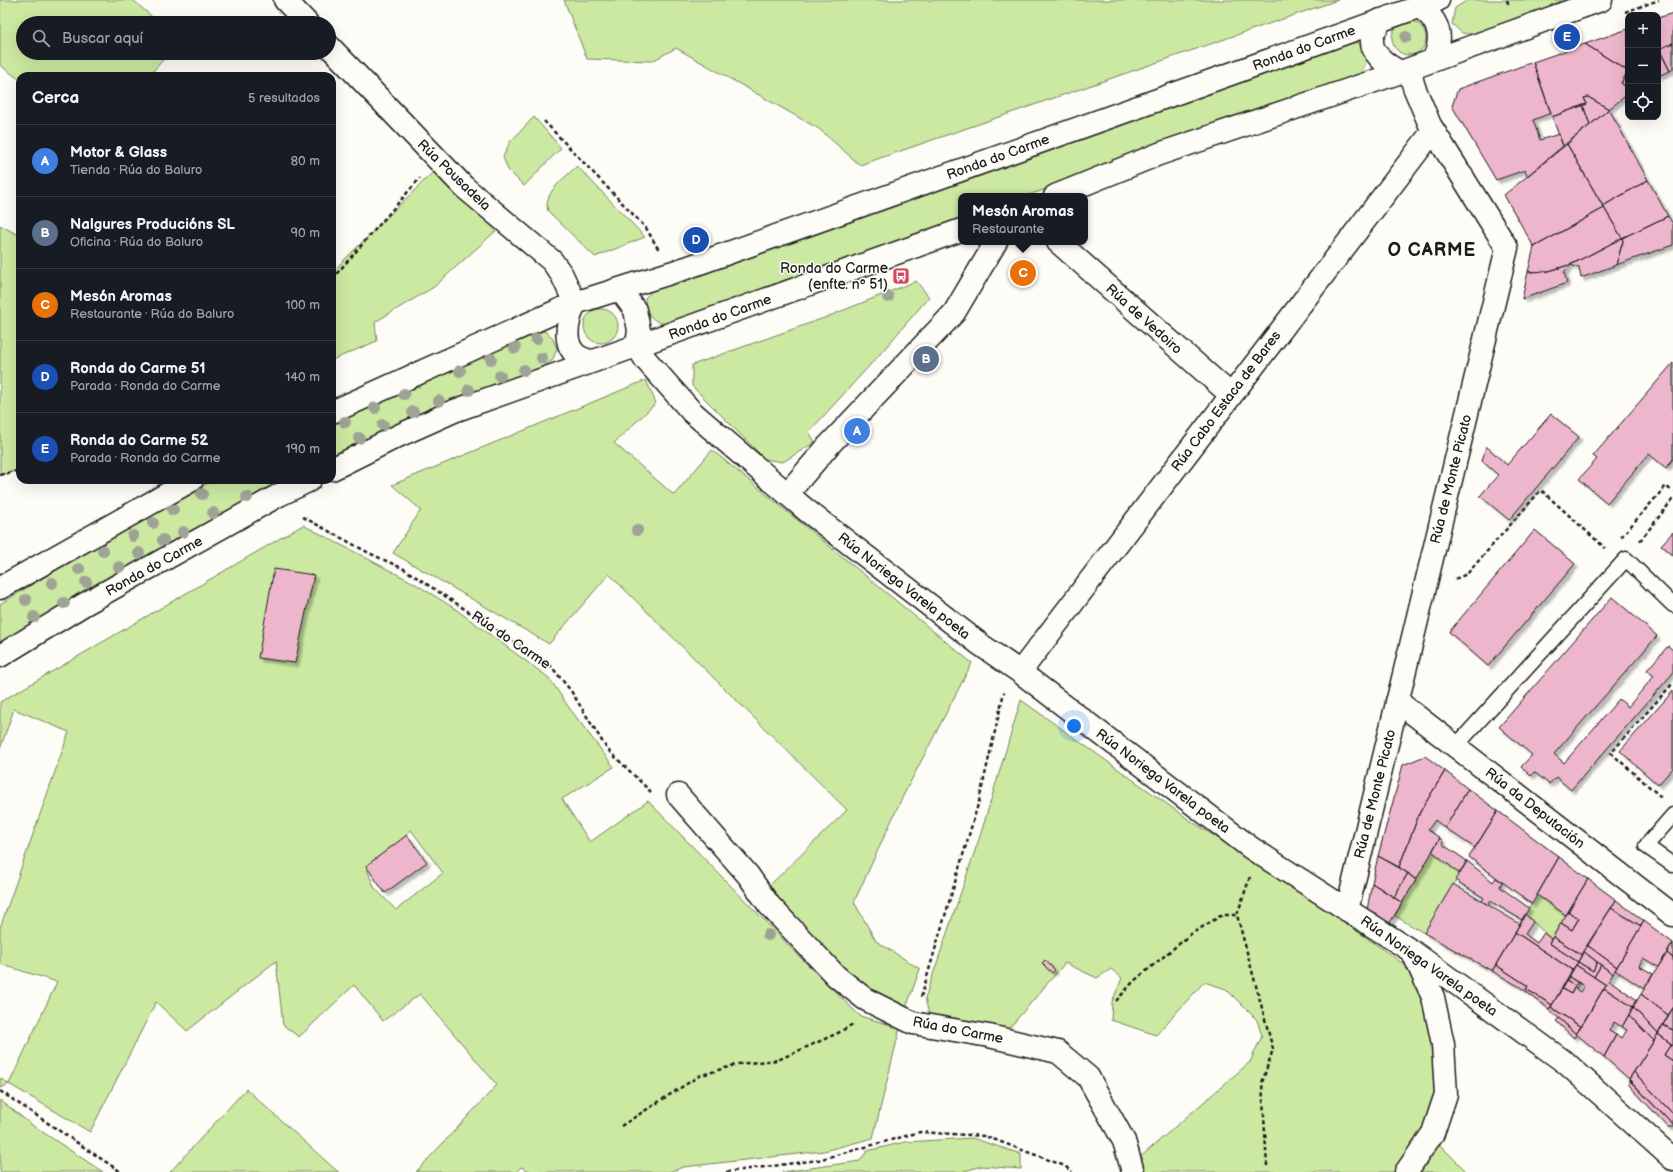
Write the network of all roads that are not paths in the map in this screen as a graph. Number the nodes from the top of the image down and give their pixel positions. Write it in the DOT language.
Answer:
graph roads {
  1 [pos="285,0"];
  2 [pos="1601,0"];
  3 [pos="1428,3"];
  4 [pos="300,16"];
  5 [pos="1381,20"];
  6 [pos="336,53"];
  7 [pos="1433,60"];
  8 [pos="1405,70"];
  9 [pos="1433,131"];
  10 [pos="1062,193"];
  11 [pos="958,231"];
  12 [pos="994,245"];
  13 [pos="1061,245"];
  14 [pos="615,290"];
  15 [pos="575,303"];
  16 [pos="637,346"];
  17 [pos="593,362"];
  18 [pos="1230,395"];
  19 [pos="336,410"];
  20 [pos="336,467"];
  21 [pos="185,484"];
  22 [pos="302,484"];
  23 [pos="787,494"];
  24 [pos="0,588"];
  25 [pos="1673,605"];
  26 [pos="0,656"];
  27 [pos="1016,669"];
  28 [pos="1397,701"];
  29 [pos="1456,746"];
  30 [pos="678,795"];
  31 [pos="1673,815"];
  32 [pos="1673,866"];
  33 [pos="1347,910"];
  34 [pos="1673,915"];
  35 [pos="1413,952"];
  36 [pos="1673,1159"];
  37 [pos="1133,1172"];
  38 [pos="1406,1172"];
  1 -- 4 [label="street"];
  2 -- 7 [label="street"];
  3 -- 5 [label="street, Ronda do Carme"];
  3 -- 7 [label="street, Ronda do Carme"];
  5 -- 8 [label="street, Ronda do Carme"];
  5 -- 14 [label="street, Ronda do Carme"];
  6 -- 15 [label="street, Rúa Pousadela"];
  7 -- 8 [label="street"];
  8 -- 9 [label="street, Rúa de Monte Picato"];
  8 -- 10 [label="street"];
  9 -- 18 [label="street, Rúa Cabo Estaca de Bares"];
  9 -- 28 [label="street, Rúa de Monte Picato"];
  11 -- 16 [label="street, Ronda do Carme"];
  12 -- 23 [label="street"];
  13 -- 18 [label="street, Rúa de Vedoiro"];
  14 -- 15 [label="street, Ronda do Carme"];
  14 -- 16 [label="street"];
  15 -- 17 [label="street"];
  15 -- 19 [label="street, Ronda do Carme"];
  16 -- 17 [label="street, Ronda do Carme"];
  16 -- 23 [label="street, Rúa Noriega Varela poeta"];
  17 -- 20 [label="street, Ronda do Carme"];
  18 -- 27 [label="street, Rúa Cabo Estaca de Bares"];
  21 -- 24 [label="street"];
  22 -- 26 [label="street, Ronda do Carme"];
  23 -- 27 [label="street, Rúa Noriega Varela poeta"];
  25 -- 29 [label="lane"];
  27 -- 33 [label="street, Rúa Noriega Varela poeta"];
  28 -- 29 [label="street, Rúa da Deputación"];
  28 -- 33 [label="street, Rúa de Monte Picato"];
  29 -- 34 [label="street, Rúa da Deputación"];
  30 -- 37 [label="street, Rúa do Carme"];
  31 -- 32 [label="lane"];
  33 -- 35 [label="street, Rúa Noriega Varela poeta"];
  35 -- 36 [label="street, Rúa Noriega Varela poeta"];
  35 -- 38 [label="street"];
}
